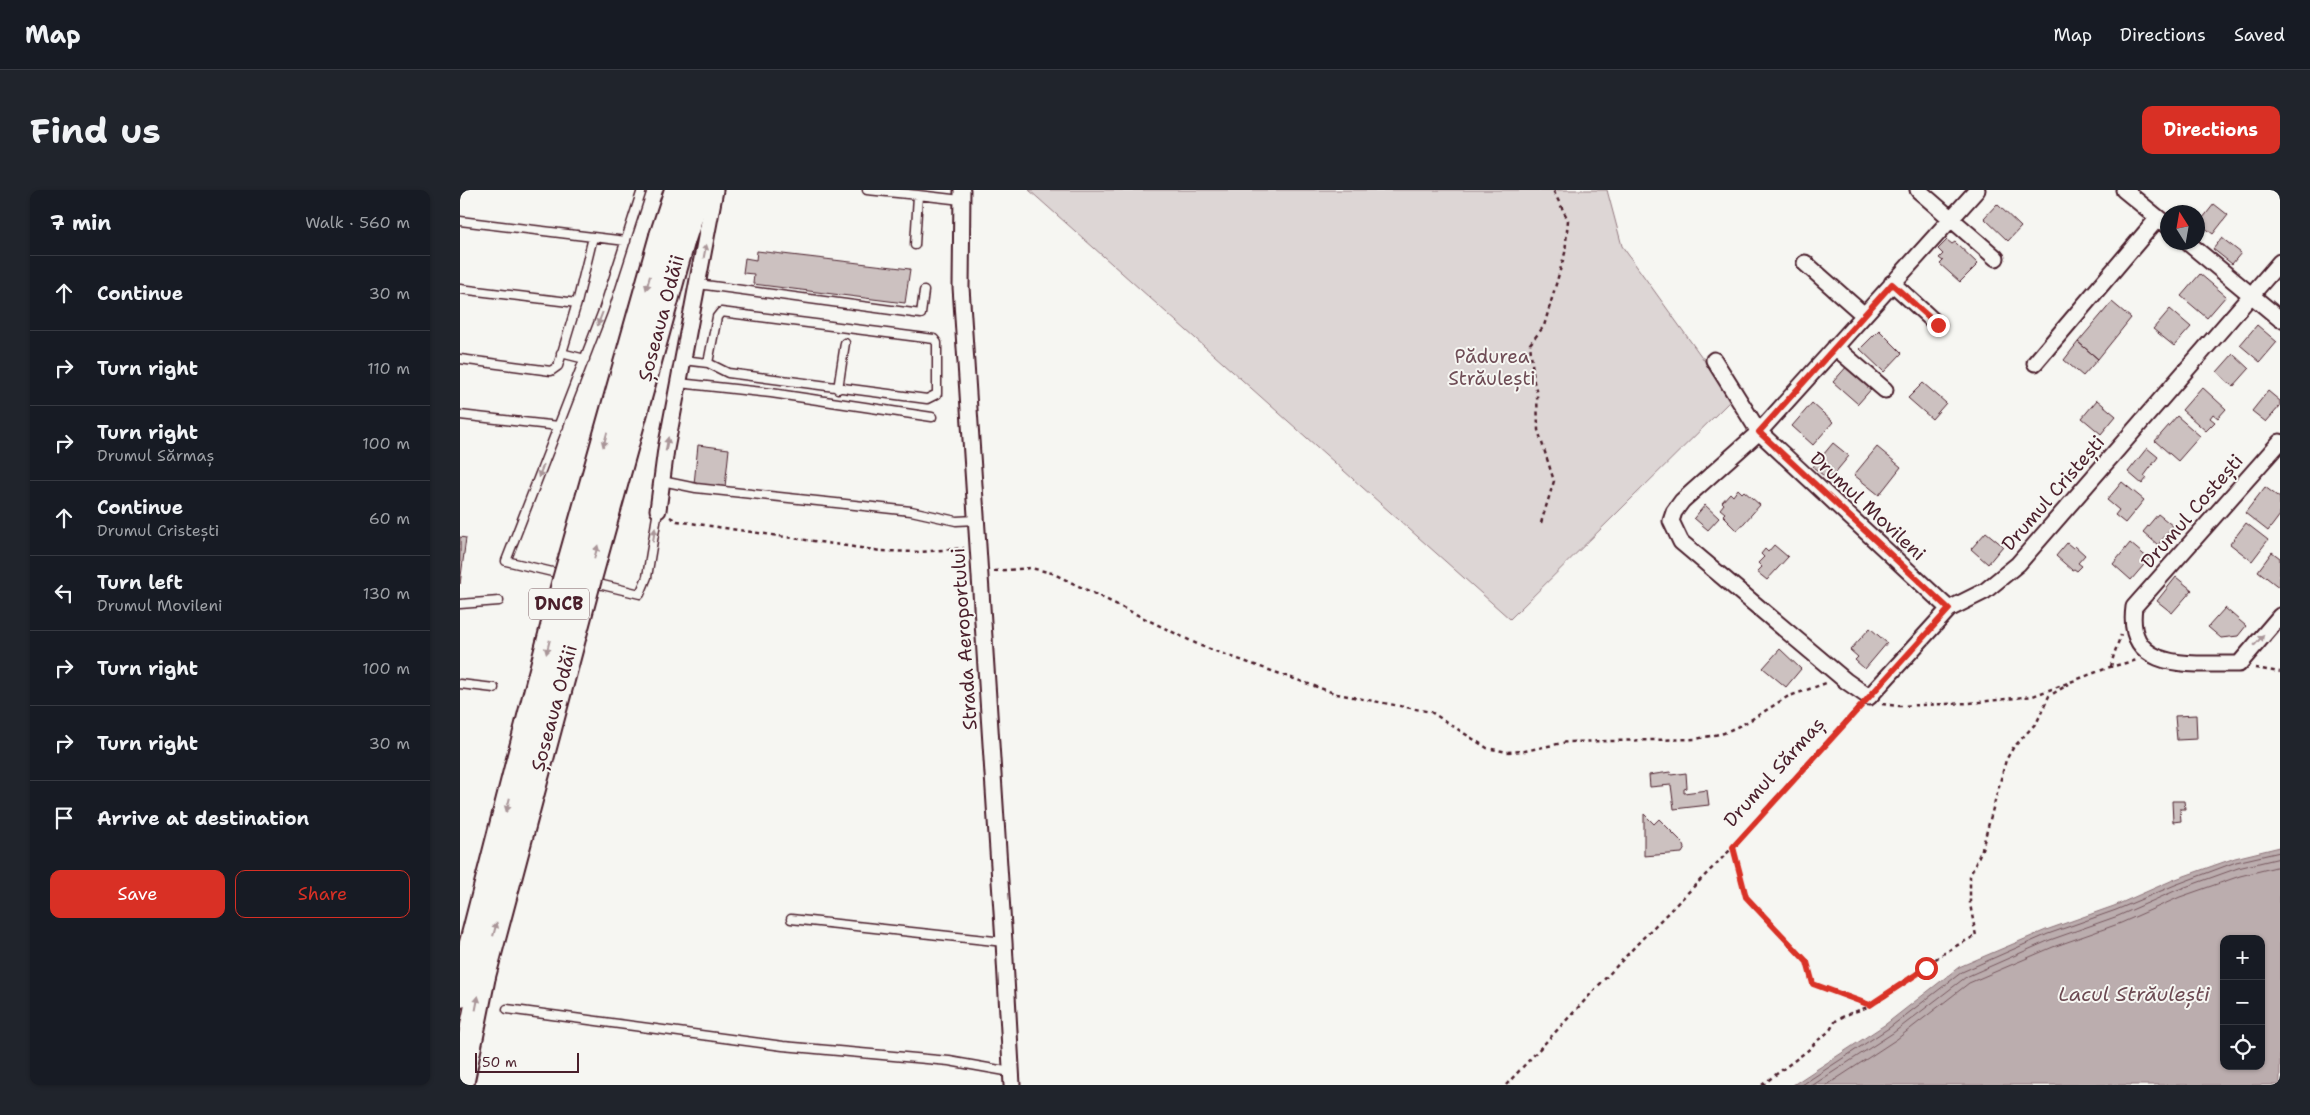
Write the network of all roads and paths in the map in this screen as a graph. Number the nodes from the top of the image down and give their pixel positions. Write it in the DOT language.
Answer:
graph roads {
  1 [pos="642,190"];
  2 [pos="677,190"];
  3 [pos="699,190"];
  4 [pos="715,190"];
  5 [pos="867,190"];
  6 [pos="1553,190"];
  7 [pos="1918,190"];
  8 [pos="1976,190"];
  9 [pos="2124,190"];
  10 [pos="918,195"];
  11 [pos="961,195"];
  12 [pos="1950,219"];
  13 [pos="2160,220"];
  14 [pos="460,221"];
  15 [pos="2160,225"];
  16 [pos="593,237"];
  17 [pos="672,239"];
  18 [pos="626,241"];
  19 [pos="915,245"];
  20 [pos="2197,250"];
  21 [pos="1996,258"];
  22 [pos="2280,262"];
  23 [pos="1805,263"];
  24 [pos="698,284"];
  25 [pos="1892,284"];
  26 [pos="460,289"];
  27 [pos="924,291"];
  28 [pos="2252,296"];
  29 [pos="576,303"];
  30 [pos="1864,315"];
  31 [pos="2280,319"];
  32 [pos="1938,325"];
  33 [pos="845,342"];
  34 [pos="1835,347"];
  35 [pos="561,353"];
  36 [pos="460,359"];
  37 [pos="584,359"];
  38 [pos="683,360"];
  39 [pos="1714,360"];
  40 [pos="708,363"];
  41 [pos="2035,363"];
  42 [pos="679,383"];
  43 [pos="838,389"];
  44 [pos="1885,390"];
  45 [pos="460,415"];
  46 [pos="932,417"];
  47 [pos="559,426"];
  48 [pos="1759,432"];
  49 [pos="2280,442"];
  50 [pos="662,481"];
  51 [pos="658,510"];
  52 [pos="977,520"];
  53 [pos="1541,523"];
  54 [pos="978,549"];
  55 [pos="980,572"];
  56 [pos="573,578"];
  57 [pos="583,580"];
  58 [pos="499,600"];
  59 [pos="460,604"];
  60 [pos="1949,609"];
  61 [pos="2280,616"];
  62 [pos="2132,622"];
  63 [pos="2153,656"];
  64 [pos="2239,664"];
  65 [pos="2110,667"];
  66 [pos="2280,672"];
  67 [pos="1846,681"];
  68 [pos="2075,681"];
  69 [pos="460,684"];
  70 [pos="494,688"];
  71 [pos="1868,697"];
  72 [pos="1733,847"];
  73 [pos="791,919"];
  74 [pos="1004,942"];
  75 [pos="469,982"];
  76 [pos="1870,1005"];
  77 [pos="507,1009"];
  78 [pos="1011,1079"];
  79 [pos="461,1085"];
  80 [pos="1506,1085"];
  81 [pos="1762,1085"];
  1 -- 18 [label="lane"];
  2 -- 17 [label="main road, Șoseaua Odăii / DNCB"];
  3 -- 17 [label="main road, Șoseaua Odăii / DNCB"];
  24 -- 4 [label="street, Șoseaua Odăii, one-way"];
  5 -- 10 [label="lane"];
  6 -- 53 [label="path"];
  7 -- 12 [label="street"];
  8 -- 12 [label="street"];
  9 -- 13 [label="street"];
  10 -- 11 [label="lane"];
  10 -- 19 [label="lane"];
  11 -- 52 [label="street, Strada Aeroportului"];
  12 -- 21 [label="street"];
  12 -- 25 [label="street"];
  14 -- 16 [label="lane"];
  15 -- 41 [label="street"];
  16 -- 18 [label="lane"];
  16 -- 29 [label="lane"];
  17 -- 75 [label="main road, Șoseaua Odăii / DNCB, bridge"];
  18 -- 37 [label="lane, one-way"];
  20 -- 28 [label="street"];
  22 -- 28 [label="street, Drumul Cristești"];
  23 -- 30 [label="street"];
  24 -- 27 [label="lane"];
  24 -- 38 [label="street, Șoseaua Odăii"];
  25 -- 30 [label="street"];
  25 -- 32 [label="street"];
  26 -- 29 [label="lane"];
  28 -- 31 [label="street"];
  28 -- 60 [label="street, Drumul Cristești"];
  29 -- 35 [label="lane"];
  30 -- 34 [label="street"];
  33 -- 43 [label="lane"];
  34 -- 44 [label="street"];
  34 -- 48 [label="street"];
  35 -- 36 [label="lane"];
  35 -- 37 [label="lane"];
  37 -- 47 [label="lane"];
  38 -- 40 [label="lane"];
  38 -- 42 [label="street, Șoseaua Odăii"];
  39 -- 48 [label="street, Drumul Movileni"];
  40 -- 43 [label="lane"];
  40 -- 43 [label="lane"];
  42 -- 46 [label="lane"];
  50 -- 42 [label="street, Șoseaua Odăii, one-way"];
  45 -- 47 [label="lane"];
  47 -- 56 [label="lane, one-way"];
  48 -- 60 [label="street, Drumul Movileni"];
  48 -- 67 [label="street"];
  49 -- 62 [label="street, Drumul Costești"];
  50 -- 51 [label="street, Șoseaua Odăii"];
  50 -- 52 [label="lane"];
  51 -- 54 [label="path"];
  57 -- 51 [label="lane, one-way"];
  52 -- 54 [label="street, Strada Aeroportului"];
  54 -- 55 [label="street, Strada Aeroportului"];
  55 -- 67 [label="path"];
  55 -- 74 [label="street, Strada Aeroportului"];
  58 -- 59 [label="lane"];
  60 -- 71 [label="street, Drumul Cristești"];
  64 -- 61 [label="street, one-way"];
  62 -- 63 [label="street"];
  62 -- 65 [label="path"];
  63 -- 64 [label="street"];
  63 -- 65 [label="path"];
  64 -- 66 [label="path"];
  65 -- 68 [label="path"];
  67 -- 71 [label="street"];
  68 -- 71 [label="path"];
  68 -- 76 [label="path"];
  69 -- 70 [label="lane"];
  71 -- 72 [label="path, Drumul Sărmaș"];
  72 -- 76 [label="path"];
  72 -- 80 [label="path, Drumul Sărmaș"];
  73 -- 74 [label="lane"];
  74 -- 78 [label="street, Strada Aeroportului"];
  79 -- 75 [label="main road, Șoseaua Odăii / DNCB, one-way"];
  76 -- 81 [label="path"];
  77 -- 78 [label="lane"];
}
